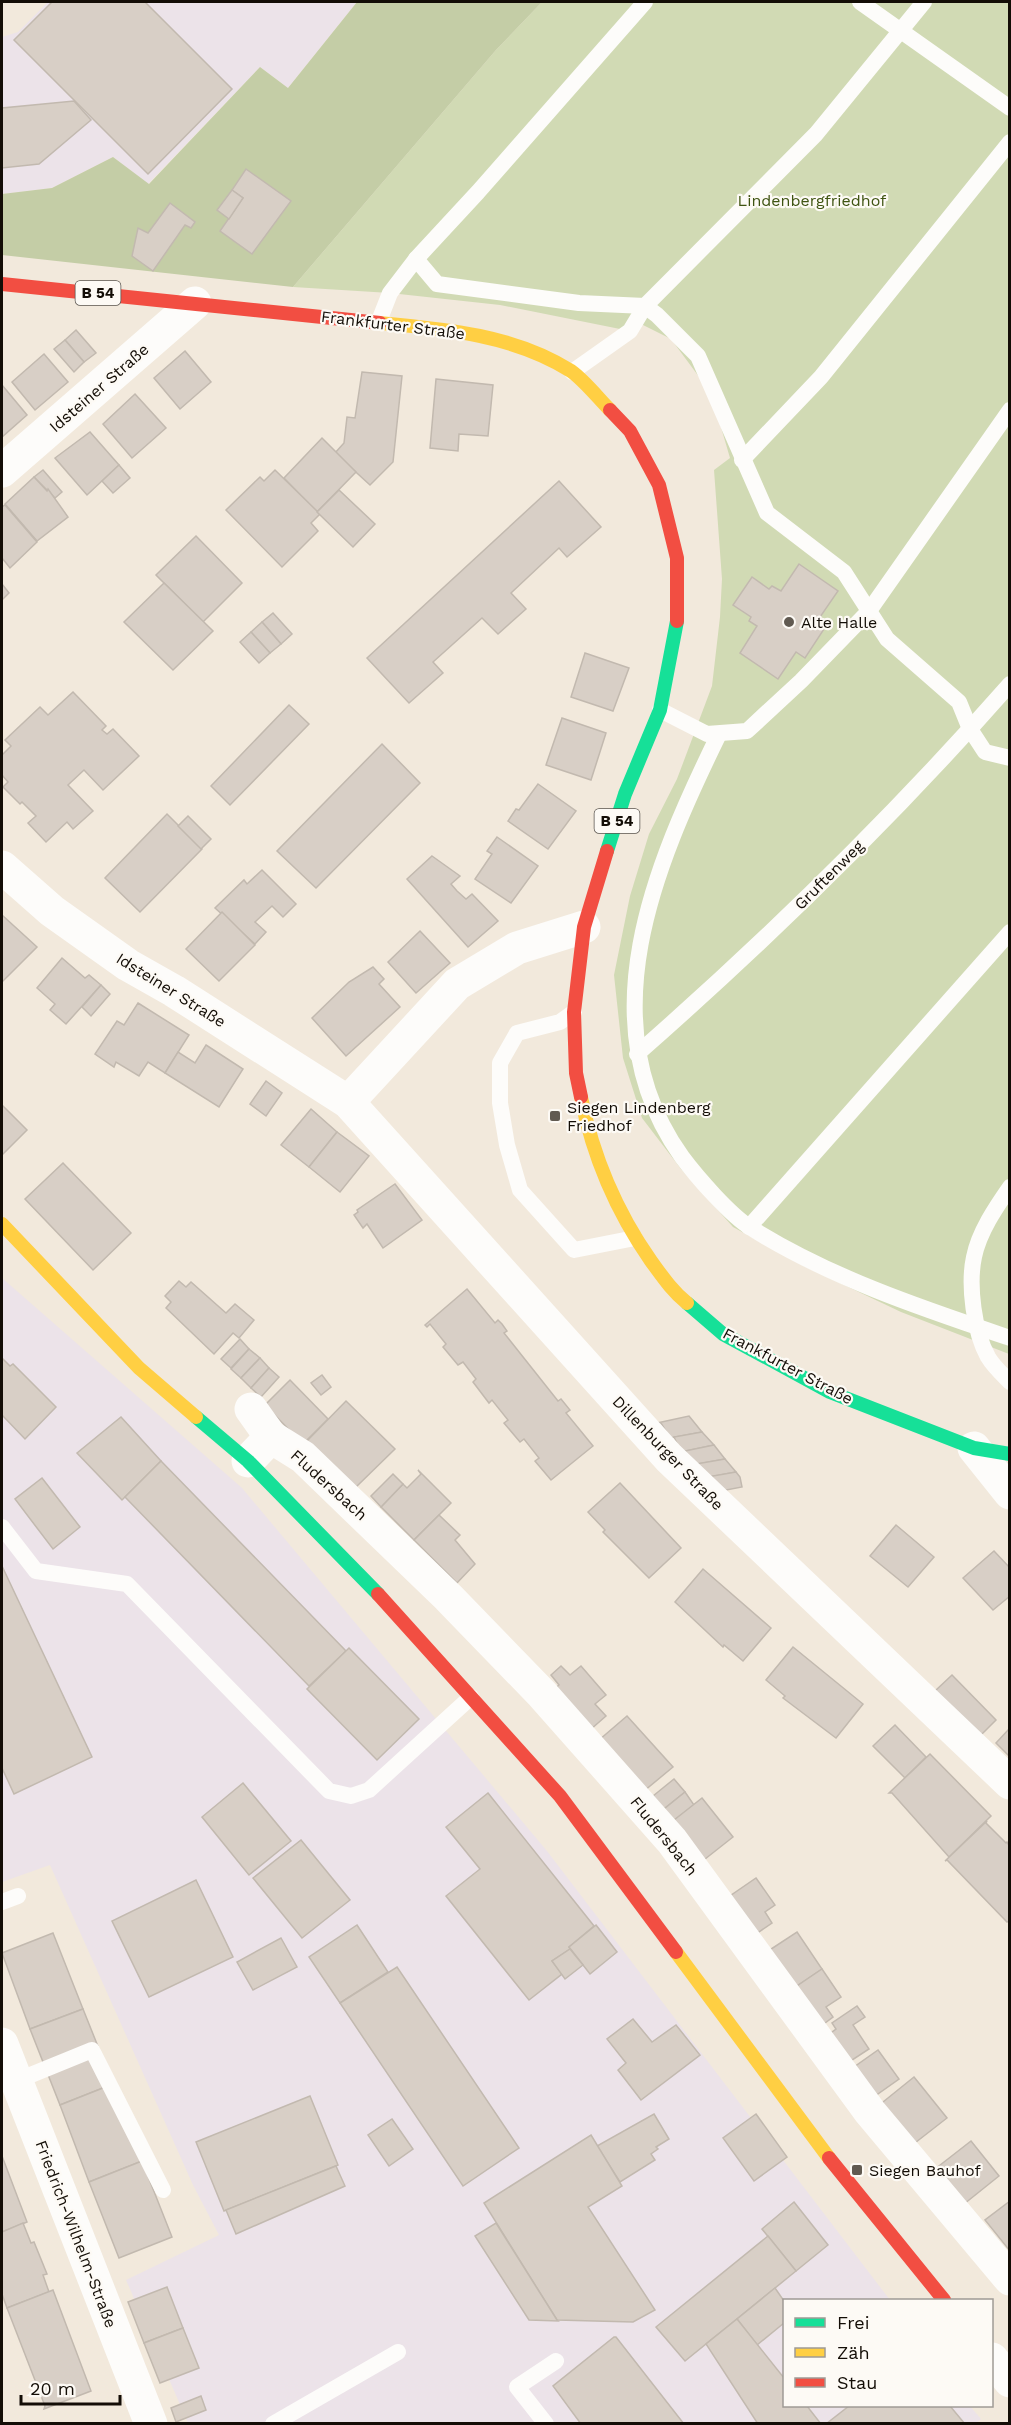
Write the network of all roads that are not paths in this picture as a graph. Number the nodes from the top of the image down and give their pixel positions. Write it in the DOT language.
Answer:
graph roads {
  1 [pos="645,2"];
  2 [pos="860,2"];
  3 [pos="924,2"];
  4 [pos="902,32"];
  5 [pos="1010,108"];
  6 [pos="1010,142"];
  7 [pos="416,259"];
  8 [pos="2,284"];
  9 [pos="195,303"];
  10 [pos="645,306"];
  11 [pos="378,321"];
  12 [pos="572,372"];
  13 [pos="1010,410"];
  14 [pos="742,460"];
  15 [pos="2,471"];
  16 [pos="869,611"];
  17 [pos="1010,684"];
  18 [pos="660,710"];
  19 [pos="970,729"];
  20 [pos="719,734"];
  21 [pos="1010,758"];
  22 [pos="2,867"];
  23 [pos="584,927"];
  24 [pos="1010,932"];
  25 [pos="574,1012"];
  26 [pos="637,1054"];
  27 [pos="348,1102"];
  28 [pos="1010,1187"];
  29 [pos="2,1224"];
  30 [pos="749,1227"];
  31 [pos="635,1238"];
  32 [pos="979,1327"];
  33 [pos="1010,1338"];
  34 [pos="1010,1382"];
  35 [pos="250,1409"];
  36 [pos="271,1437"];
  37 [pos="974,1448"];
  38 [pos="1010,1454"];
  39 [pos="248,1461"];
  40 [pos="1010,1492"];
  41 [pos="2,1527"];
  42 [pos="471,1697"];
  43 [pos="1010,1783"];
  44 [pos="18,1896"];
  45 [pos="2,1902"];
  46 [pos="2,2044"];
  47 [pos="16,2082"];
  48 [pos="163,2190"];
  49 [pos="1010,2279"];
  50 [pos="942,2299"];
  51 [pos="398,2352"];
  52 [pos="993,2360"];
  53 [pos="556,2361"];
  54 [pos="1010,2381"];
  55 [pos="151,2424"];
  56 [pos="273,2424"];
  57 [pos="546,2424"];
  1 -- 7 [label="lane"];
  2 -- 4 [label="lane"];
  3 -- 4 [label="lane"];
  4 -- 5 [label="lane"];
  4 -- 10 [label="lane"];
  6 -- 14 [label="lane"];
  7 -- 10 [label="lane"];
  7 -- 11 [label="lane"];
  8 -- 9 [label="main road, Frankfurter Straße / B 54"];
  9 -- 11 [label="main road, Frankfurter Straße / B 54"];
  9 -- 15 [label="street, Idsteiner Straße"];
  10 -- 12 [label="lane"];
  10 -- 14 [label="lane"];
  11 -- 12 [label="main road, Frankfurter Straße / B 54"];
  12 -- 18 [label="main road, Frankfurter Straße / B 54"];
  13 -- 16 [label="lane"];
  14 -- 16 [label="lane"];
  16 -- 19 [label="lane"];
  16 -- 20 [label="lane"];
  17 -- 19 [label="lane, Gruftenweg"];
  18 -- 20 [label="lane"];
  18 -- 23 [label="main road, Frankfurter Straße / B 54"];
  19 -- 21 [label="lane"];
  19 -- 26 [label="lane, Gruftenweg"];
  20 -- 26 [label="lane"];
  22 -- 27 [label="street, Idsteiner Straße"];
  23 -- 25 [label="main road, Frankfurter Straße / B 54"];
  23 -- 27 [label="street"];
  24 -- 30 [label="lane"];
  25 -- 31 [label="main road, Frankfurter Straße / B 54"];
  25 -- 31 [label="lane"];
  26 -- 30 [label="lane"];
  27 -- 43 [label="street, Dillenburger Straße"];
  28 -- 32 [label="lane"];
  29 -- 39 [label="main road"];
  30 -- 32 [label="lane"];
  31 -- 37 [label="main road, Frankfurter Straße / B 54"];
  32 -- 33 [label="lane"];
  32 -- 34 [label="lane"];
  35 -- 36 [label="street, Fludersbach"];
  36 -- 39 [label="street"];
  36 -- 49 [label="street, Fludersbach"];
  37 -- 38 [label="main road, Frankfurter Straße / B 54"];
  37 -- 40 [label="street"];
  39 -- 42 [label="main road"];
  41 -- 42 [label="lane"];
  42 -- 50 [label="main road"];
  44 -- 45 [label="lane"];
  46 -- 47 [label="street, Friedrich-Wilhelm-Straße"];
  47 -- 48 [label="lane"];
  47 -- 55 [label="street, Friedrich-Wilhelm-Straße"];
  51 -- 56 [label="lane"];
  52 -- 54 [label="street"];
  53 -- 57 [label="lane"];
}
